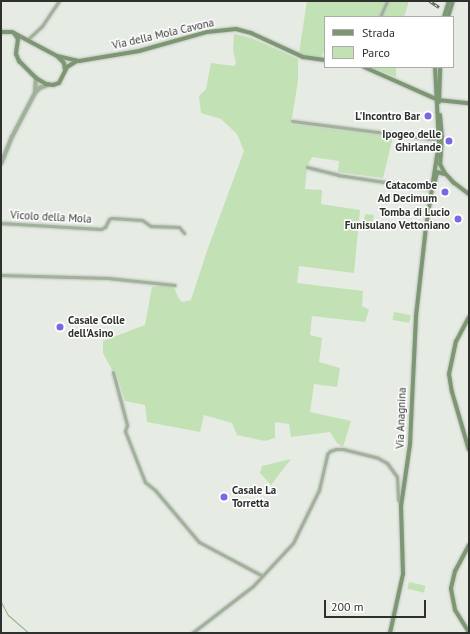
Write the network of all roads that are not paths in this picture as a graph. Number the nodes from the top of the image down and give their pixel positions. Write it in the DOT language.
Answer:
graph roads {
  1 [pos="59,1"];
  2 [pos="387,1"];
  3 [pos="449,1"];
  4 [pos="453,1"];
  5 [pos="380,16"];
  6 [pos="444,16"];
  7 [pos="448,16"];
  8 [pos="1,32"];
  9 [pos="12,32"];
  10 [pos="27,40"];
  11 [pos="32,43"];
  12 [pos="18,48"];
  13 [pos="57,56"];
  14 [pos="324,60"];
  15 [pos="78,61"];
  16 [pos="367,68"];
  17 [pos="435,68"];
  18 [pos="440,68"];
  19 [pos="65,70"];
  20 [pos="36,78"];
  21 [pos="48,85"];
  22 [pos="35,93"];
  23 [pos="437,99"];
  24 [pos="469,103"];
  25 [pos="292,121"];
  26 [pos="439,140"];
  27 [pos="1,164"];
  28 [pos="307,166"];
  29 [pos="454,183"];
  30 [pos="431,189"];
  31 [pos="469,194"];
  32 [pos="429,203"];
  33 [pos="1,223"];
  34 [pos="184,234"];
  35 [pos="1,274"];
  36 [pos="175,285"];
  37 [pos="469,317"];
  38 [pos="113,372"];
  39 [pos="469,450"];
  40 [pos="401,506"];
  41 [pos="469,545"];
  42 [pos="264,576"];
  43 [pos="469,632"];
  44 [pos="192,633"];
  45 [pos="390,633"];
  1 -- 10 [label="street"];
  2 -- 5 [label="street"];
  3 -- 6 [label="main road"];
  4 -- 7 [label="main road"];
  8 -- 9 [label="main road"];
  9 -- 10 [label="main road, Via della Mola Cavona"];
  9 -- 12 [label="main road"];
  10 -- 11 [label="main road, Via della Mola Cavona"];
  11 -- 12 [label="main road"];
  11 -- 13 [label="main road, Via della Mola Cavona"];
  12 -- 20 [label="main road"];
  13 -- 15 [label="main road, Via della Mola Cavona"];
  13 -- 19 [label="main road"];
  14 -- 15 [label="main road, Via della Mola Cavona"];
  15 -- 19 [label="main road"];
  16 -- 23 [label="main road"];
  17 -- 23 [label="main road, Via Anagnina"];
  18 -- 23 [label="main road, Via Anagnina"];
  19 -- 21 [label="main road"];
  20 -- 21 [label="main road"];
  20 -- 22 [label="street"];
  21 -- 22 [label="street"];
  22 -- 27 [label="street"];
  23 -- 24 [label="main road"];
  23 -- 26 [label="main road, Via Anagnina"];
  23 -- 29 [label="main road, Via Anagnina"];
  25 -- 26 [label="street"];
  26 -- 30 [label="main road, Via Anagnina"];
  28 -- 30 [label="street"];
  29 -- 31 [label="main road, Via Anagnina"];
  29 -- 32 [label="main road, Via Anagnina"];
  30 -- 32 [label="main road, Via Anagnina"];
  32 -- 40 [label="main road, Via Anagnina"];
  33 -- 34 [label="street, Vicolo della Mola"];
  35 -- 36 [label="street"];
  37 -- 39 [label="main road"];
  38 -- 42 [label="street"];
  40 -- 42 [label="street"];
  40 -- 45 [label="main road, Via Anagnina"];
  41 -- 43 [label="main road"];
  42 -- 44 [label="street"];
}
